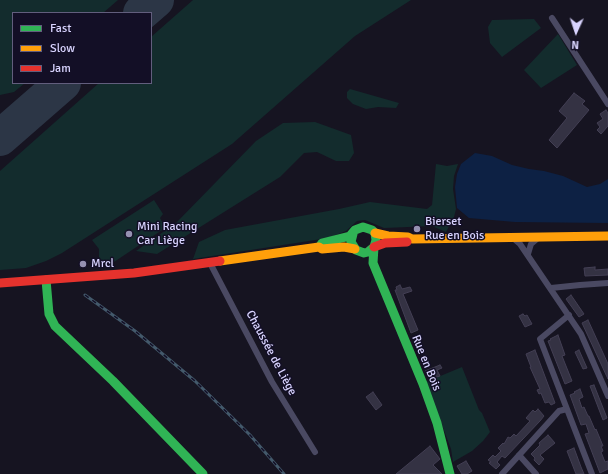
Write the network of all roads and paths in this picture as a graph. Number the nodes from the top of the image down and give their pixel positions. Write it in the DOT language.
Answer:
graph roads {
  1 [pos="552,18"];
  2 [pos="608,104"];
  3 [pos="374,233"];
  4 [pos="353,234"];
  5 [pos="608,236"];
  6 [pos="511,237"];
  7 [pos="539,237"];
  8 [pos="412,239"];
  9 [pos="319,247"];
  10 [pos="374,248"];
  11 [pos="357,250"];
  12 [pos="528,254"];
  13 [pos="210,263"];
  14 [pos="373,263"];
  15 [pos="46,280"];
  16 [pos="0,283"];
  17 [pos="608,283"];
  18 [pos="551,288"];
  19 [pos="569,315"];
  20 [pos="608,396"];
  21 [pos="567,409"];
  22 [pos="315,452"];
  23 [pos="519,455"];
  24 [pos="203,474"];
  25 [pos="450,474"];
  26 [pos="502,474"];
  27 [pos="536,474"];
  28 [pos="592,474"];
  1 -- 2 [label="street"];
  3 -- 4 [label="main road"];
  3 -- 8 [label="main road"];
  3 -- 10 [label="main road"];
  4 -- 9 [label="main road"];
  4 -- 11 [label="main road"];
  5 -- 7 [label="main road"];
  6 -- 7 [label="main road"];
  6 -- 8 [label="main road"];
  6 -- 12 [label="street"];
  7 -- 12 [label="street"];
  8 -- 10 [label="main road"];
  9 -- 11 [label="main road"];
  9 -- 13 [label="main road"];
  10 -- 11 [label="main road"];
  10 -- 14 [label="main road, Rue en Bois"];
  11 -- 14 [label="main road, Rue en Bois"];
  12 -- 18 [label="street"];
  13 -- 15 [label="main road"];
  13 -- 22 [label="street, Chaussée de Liège"];
  14 -- 25 [label="main road, Rue en Bois"];
  15 -- 16 [label="main road"];
  15 -- 24 [label="main road"];
  17 -- 18 [label="street"];
  18 -- 19 [label="street"];
  19 -- 20 [label="street"];
  19 -- 21 [label="street"];
  21 -- 23 [label="street"];
  21 -- 28 [label="street"];
  23 -- 26 [label="street"];
  23 -- 27 [label="street"];
}
